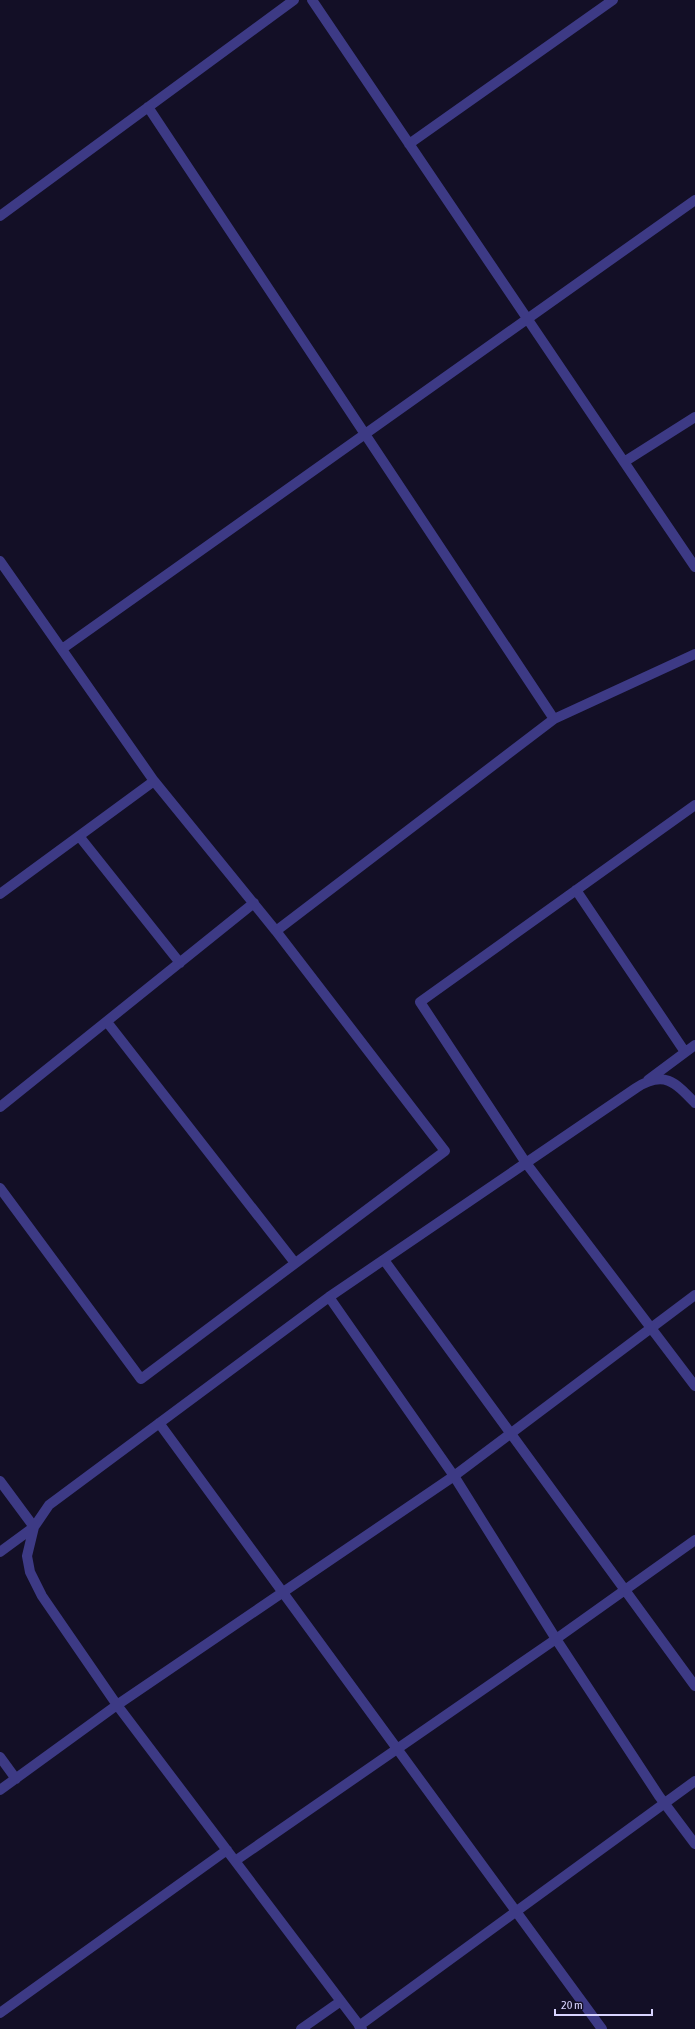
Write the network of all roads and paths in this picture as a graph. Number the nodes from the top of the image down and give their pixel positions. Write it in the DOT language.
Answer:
graph roads {
  1 [pos="294,0"];
  2 [pos="312,0"];
  3 [pos="613,0"];
  4 [pos="148,107"];
  5 [pos="409,144"];
  6 [pos="695,200"];
  7 [pos="0,216"];
  8 [pos="527,318"];
  9 [pos="695,416"];
  10 [pos="365,434"];
  11 [pos="624,462"];
  12 [pos="0,561"];
  13 [pos="695,567"];
  14 [pos="62,649"];
  15 [pos="695,654"];
  16 [pos="554,719"];
  17 [pos="154,781"];
  18 [pos="695,805"];
  19 [pos="79,836"];
  20 [pos="576,890"];
  21 [pos="0,894"];
  22 [pos="254,903"];
  23 [pos="276,931"];
  24 [pos="180,963"];
  25 [pos="106,1022"];
  26 [pos="695,1045"];
  27 [pos="685,1052"];
  28 [pos="636,1088"];
  29 [pos="695,1103"];
  30 [pos="0,1107"];
  31 [pos="526,1163"];
  32 [pos="0,1188"];
  33 [pos="384,1260"];
  34 [pos="295,1263"];
  35 [pos="695,1295"];
  36 [pos="329,1297"];
  37 [pos="651,1328"];
  38 [pos="695,1386"];
  39 [pos="159,1423"];
  40 [pos="511,1433"];
  41 [pos="454,1476"];
  42 [pos="0,1481"];
  43 [pos="34,1527"];
  44 [pos="695,1540"];
  45 [pos="0,1552"];
  46 [pos="625,1590"];
  47 [pos="283,1593"];
  48 [pos="556,1639"];
  49 [pos="695,1686"];
  50 [pos="117,1705"];
  51 [pos="397,1749"];
  52 [pos="0,1757"];
  53 [pos="16,1779"];
  54 [pos="695,1781"];
  55 [pos="0,1790"];
  56 [pos="665,1803"];
  57 [pos="695,1844"];
  58 [pos="227,1850"];
  59 [pos="235,1861"];
  60 [pos="516,1912"];
  61 [pos="340,2001"];
  62 [pos="0,2013"];
  63 [pos="360,2028"];
  64 [pos="301,2029"];
  65 [pos="602,2029"];
  1 -- 4 [label="street"];
  2 -- 5 [label="street"];
  3 -- 5 [label="street"];
  4 -- 7 [label="street"];
  4 -- 10 [label="street"];
  5 -- 8 [label="street"];
  6 -- 8 [label="street"];
  8 -- 10 [label="street"];
  8 -- 11 [label="street"];
  9 -- 11 [label="street"];
  10 -- 14 [label="street"];
  10 -- 16 [label="street"];
  11 -- 13 [label="street"];
  12 -- 14 [label="street"];
  14 -- 17 [label="street"];
  15 -- 16 [label="street"];
  16 -- 23 [label="street"];
  17 -- 19 [label="street"];
  17 -- 22 [label="street"];
  18 -- 20 [label="street"];
  19 -- 21 [label="street"];
  19 -- 24 [label="street"];
  20 -- 27 [label="street"];
  20 -- 31 [label="street"];
  22 -- 23 [label="street"];
  22 -- 24 [label="street"];
  23 -- 34 [label="street"];
  24 -- 25 [label="street"];
  25 -- 30 [label="street"];
  25 -- 34 [label="street"];
  26 -- 27 [label="street"];
  27 -- 28 [label="street"];
  28 -- 29 [label="street"];
  28 -- 31 [label="street"];
  31 -- 33 [label="street"];
  31 -- 37 [label="street"];
  32 -- 34 [label="street"];
  33 -- 36 [label="street"];
  33 -- 40 [label="street"];
  35 -- 37 [label="street"];
  36 -- 39 [label="street"];
  36 -- 41 [label="street"];
  37 -- 38 [label="street"];
  37 -- 40 [label="street"];
  39 -- 43 [label="street"];
  39 -- 47 [label="street"];
  40 -- 41 [label="street"];
  40 -- 46 [label="street"];
  41 -- 47 [label="street"];
  41 -- 48 [label="street"];
  42 -- 43 [label="street"];
  43 -- 45 [label="street"];
  43 -- 50 [label="street"];
  44 -- 46 [label="street"];
  46 -- 48 [label="street"];
  46 -- 49 [label="street"];
  47 -- 50 [label="street"];
  47 -- 51 [label="street"];
  48 -- 51 [label="street"];
  48 -- 56 [label="street"];
  50 -- 53 [label="street"];
  50 -- 58 [label="street"];
  51 -- 59 [label="street"];
  51 -- 60 [label="street"];
  52 -- 53 [label="street"];
  53 -- 55 [label="street"];
  54 -- 56 [label="street"];
  56 -- 57 [label="street"];
  56 -- 60 [label="street"];
  58 -- 59 [label="street"];
  58 -- 62 [label="street"];
  59 -- 61 [label="street"];
  60 -- 63 [label="street"];
  60 -- 65 [label="street"];
  61 -- 63 [label="street"];
  61 -- 64 [label="street"];
}
